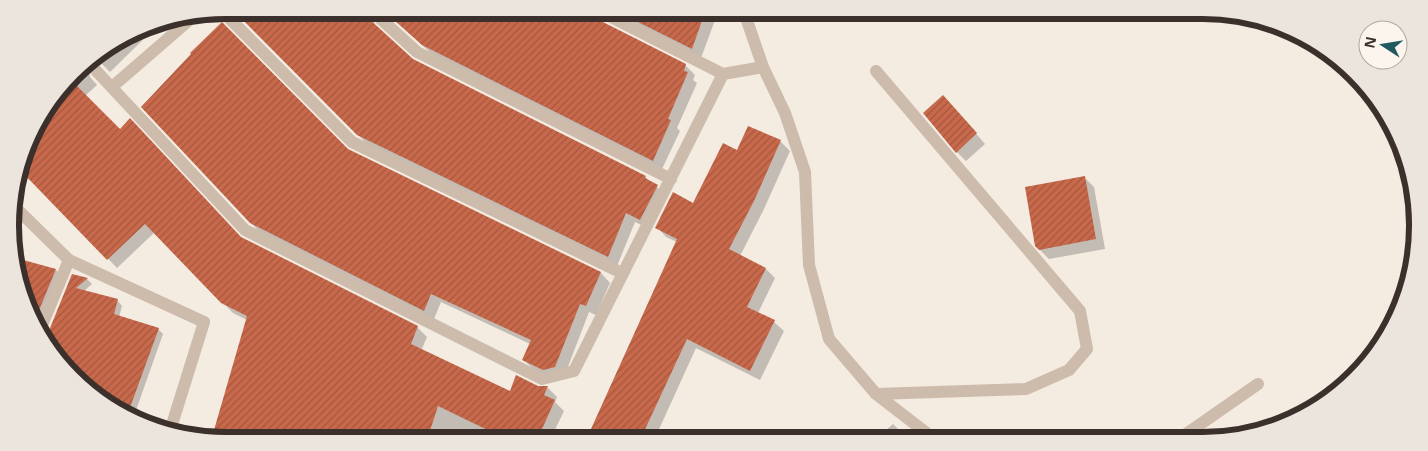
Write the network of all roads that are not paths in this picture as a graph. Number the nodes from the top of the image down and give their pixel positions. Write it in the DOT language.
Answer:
graph roads {
  1 [pos="230,19"];
  2 [pos="381,19"];
  3 [pos="615,19"];
  4 [pos="746,19"];
  5 [pos="186,23"];
  6 [pos="93,67"];
  7 [pos="763,67"];
  8 [pos="876,71"];
  9 [pos="723,74"];
  10 [pos="112,87"];
  11 [pos="671,179"];
  12 [pos="19,211"];
  13 [pos="69,260"];
  14 [pos="622,273"];
  15 [pos="43,323"];
  16 [pos="1258,384"];
  17 [pos="876,394"];
  18 [pos="172,425"];
  19 [pos="926,432"];
  20 [pos="1189,432"];
  1 -- 14 [label="street"];
  2 -- 11 [label="street"];
  3 -- 9 [label="street"];
  4 -- 7 [label="street"];
  5 -- 10 [label="street"];
  6 -- 10 [label="street"];
  7 -- 9 [label="street"];
  7 -- 17 [label="street"];
  8 -- 17 [label="street"];
  9 -- 11 [label="street"];
  10 -- 14 [label="street"];
  11 -- 14 [label="street"];
  12 -- 13 [label="street"];
  13 -- 15 [label="street"];
  13 -- 18 [label="street"];
  16 -- 20 [label="street"];
  17 -- 19 [label="street"];
}
